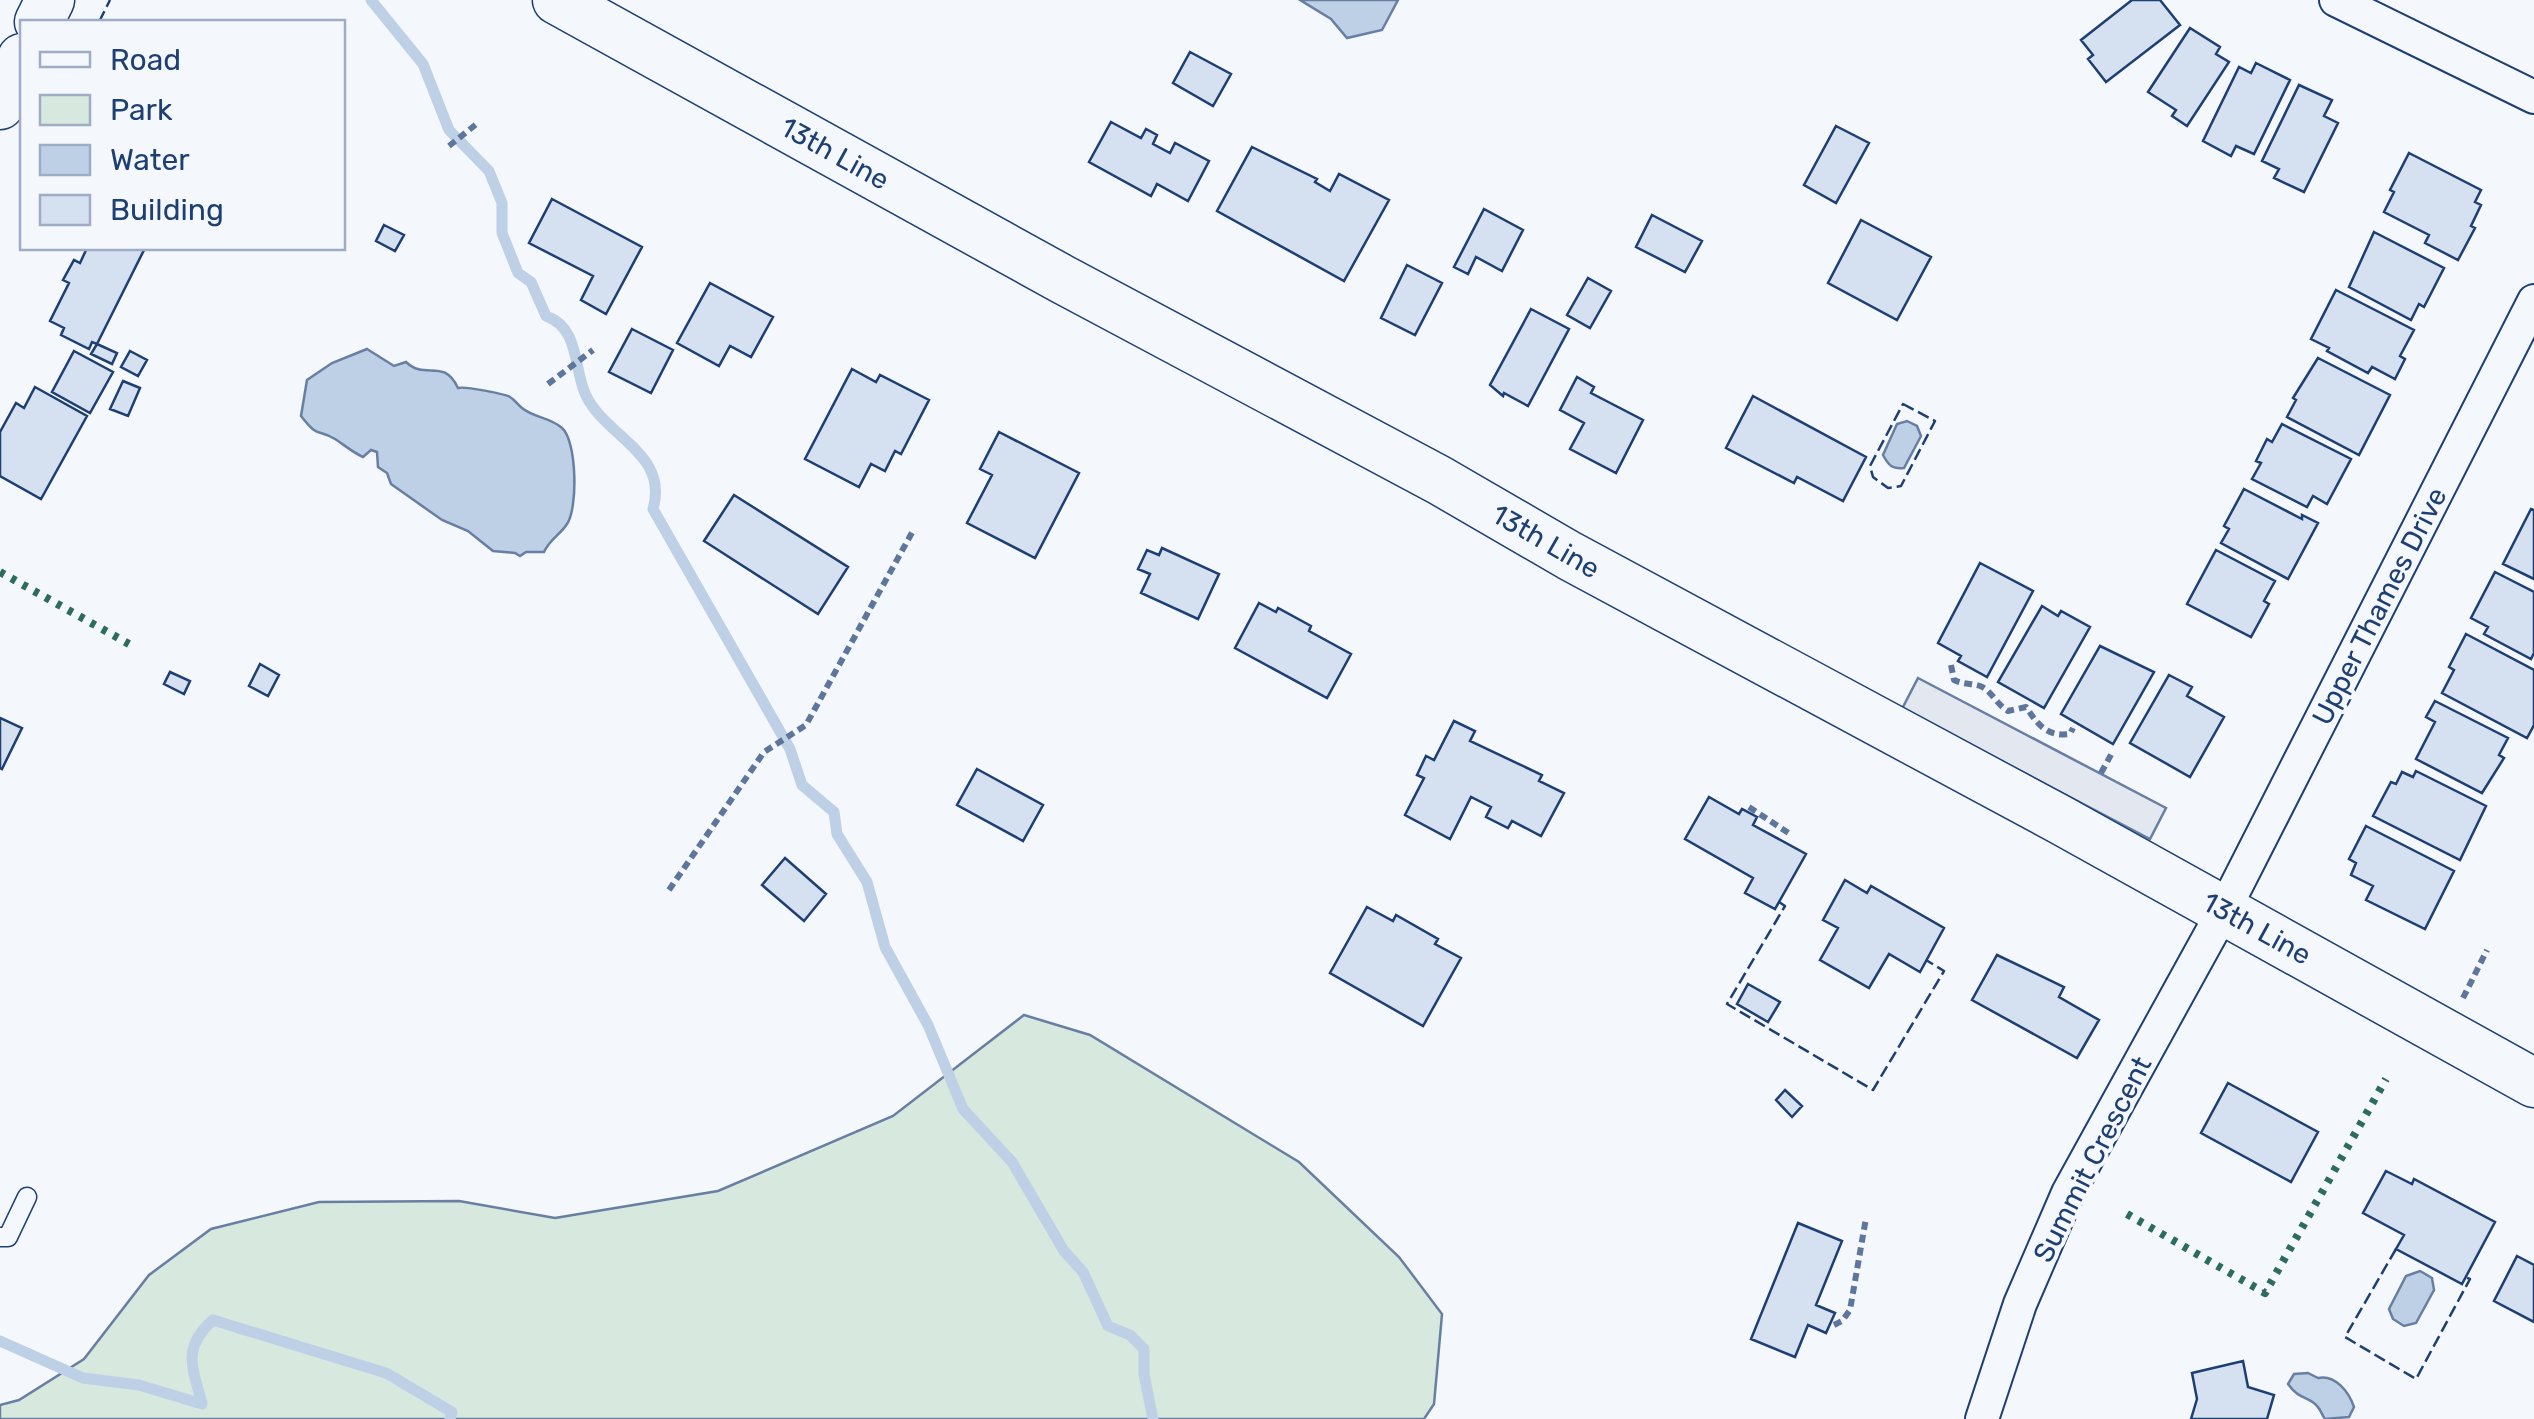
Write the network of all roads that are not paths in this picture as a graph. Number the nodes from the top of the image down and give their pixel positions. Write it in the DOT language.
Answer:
graph roads {
  1 [pos="557,0"];
  2 [pos="2336,0"];
  3 [pos="20,62"];
  4 [pos="2534,98"];
  5 [pos="0,104"];
  6 [pos="2534,301"];
  7 [pos="2224,910"];
  8 [pos="2534,1083"];
  9 [pos="27,1197"];
  10 [pos="0,1237"];
  11 [pos="1982,1419"];
  1 -- 7 [label="main road, 13th Line"];
  2 -- 4 [label="street"];
  3 -- 5 [label="main road"];
  6 -- 7 [label="street, Upper Thames Drive"];
  7 -- 8 [label="main road, 13th Line"];
  7 -- 11 [label="street, Summit Crescent"];
  9 -- 10 [label="lane"];
}
